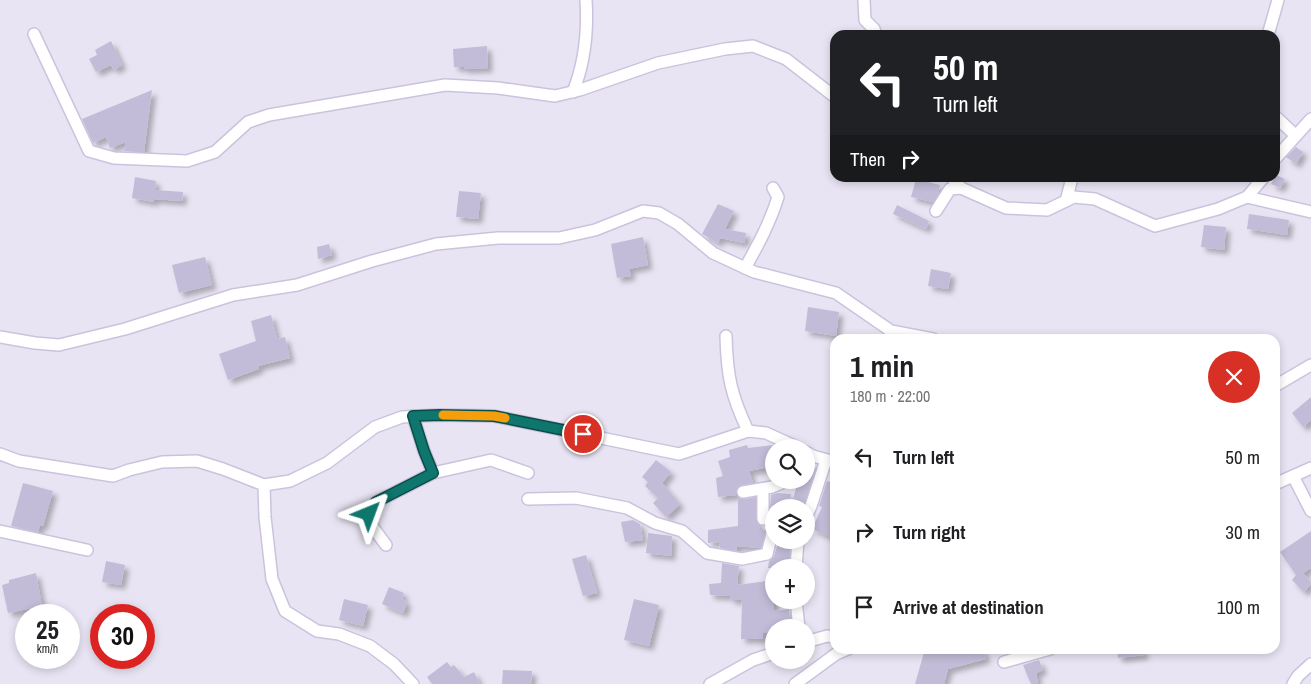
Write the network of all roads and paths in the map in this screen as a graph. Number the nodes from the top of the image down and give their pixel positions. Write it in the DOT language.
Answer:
graph roads {
  1 [pos="586,0"];
  2 [pos="864,0"];
  3 [pos="1278,0"];
  4 [pos="874,30"];
  5 [pos="1269,30"];
  6 [pos="34,34"];
  7 [pos="573,92"];
  8 [pos="830,93"];
  9 [pos="1311,119"];
  10 [pos="1280,121"];
  11 [pos="1295,135"];
  12 [pos="1280,153"];
  13 [pos="956,182"];
  14 [pos="1071,182"];
  15 [pos="1259,182"];
  16 [pos="773,188"];
  17 [pos="961,188"];
  18 [pos="1246,197"];
  19 [pos="1066,201"];
  20 [pos="936,211"];
  21 [pos="1311,212"];
  22 [pos="745,268"];
  23 [pos="907,334"];
  24 [pos="726,336"];
  25 [pos="0,337"];
  26 [pos="1311,365"];
  27 [pos="1280,383"];
  28 [pos="413,416"];
  29 [pos="748,432"];
  30 [pos="780,439"];
  31 [pos="0,454"];
  32 [pos="815,454"];
  33 [pos="19,461"];
  34 [pos="830,461"];
  35 [pos="0,463"];
  36 [pos="1311,468"];
  37 [pos="433,473"];
  38 [pos="528,473"];
  39 [pos="1293,476"];
  40 [pos="1280,482"];
  41 [pos="264,485"];
  42 [pos="763,488"];
  43 [pos="743,492"];
  44 [pos="528,499"];
  45 [pos="814,499"];
  46 [pos="1311,511"];
  47 [pos="763,518"];
  48 [pos="0,531"];
  49 [pos="386,545"];
  50 [pos="768,549"];
  51 [pos="87,550"];
  52 [pos="830,636"];
  53 [pos="815,639"];
  54 [pos="836,654"];
  55 [pos="1032,654"];
  56 [pos="765,656"];
  57 [pos="1004,662"];
  58 [pos="1311,664"];
  59 [pos="413,684"];
  60 [pos="710,684"];
  61 [pos="795,684"];
  62 [pos="1293,684"];
  1 -- 7 [label="street"];
  2 -- 4 [label="street"];
  3 -- 5 [label="street"];
  6 -- 7 [label="street"];
  7 -- 8 [label="street"];
  9 -- 11 [label="street"];
  10 -- 11 [label="street"];
  11 -- 12 [label="street"];
  13 -- 17 [label="street"];
  14 -- 19 [label="street"];
  15 -- 18 [label="street"];
  16 -- 22 [label="street"];
  17 -- 19 [label="street"];
  17 -- 20 [label="street"];
  18 -- 19 [label="street"];
  18 -- 21 [label="street"];
  22 -- 23 [label="street"];
  22 -- 25 [label="street"];
  24 -- 29 [label="street"];
  26 -- 27 [label="street"];
  28 -- 29 [label="street"];
  28 -- 37 [label="street"];
  28 -- 41 [label="street"];
  29 -- 30 [label="street"];
  31 -- 33 [label="street"];
  32 -- 34 [label="street"];
  33 -- 35 [label="street"];
  33 -- 41 [label="street"];
  34 -- 45 [label="street"];
  36 -- 39 [label="street"];
  37 -- 38 [label="street"];
  37 -- 49 [label="street"];
  39 -- 40 [label="street"];
  39 -- 46 [label="street"];
  41 -- 59 [label="street"];
  42 -- 43 [label="street"];
  42 -- 47 [label="street"];
  44 -- 50 [label="street"];
  48 -- 51 [label="street"];
  52 -- 53 [label="street"];
  54 -- 61 [label="street"];
  55 -- 57 [label="street"];
  56 -- 60 [label="street"];
  58 -- 62 [label="street"];
}
